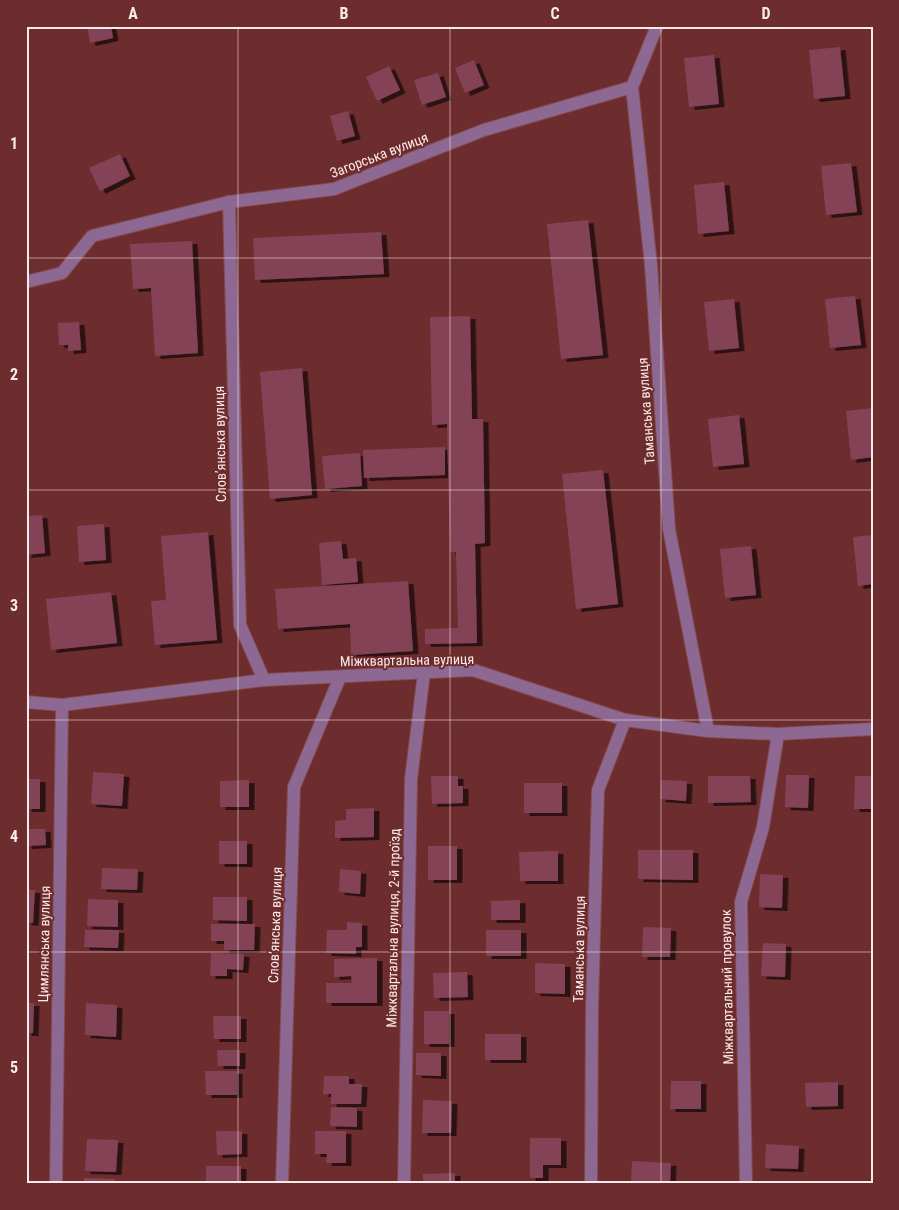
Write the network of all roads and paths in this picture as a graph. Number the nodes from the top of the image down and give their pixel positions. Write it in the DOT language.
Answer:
graph roads {
  1 [pos="657,26"];
  2 [pos="632,87"];
  3 [pos="229,202"];
  4 [pos="26,282"];
  5 [pos="424,673"];
  6 [pos="340,676"];
  7 [pos="264,680"];
  8 [pos="26,702"];
  9 [pos="62,705"];
  10 [pos="625,720"];
  11 [pos="873,729"];
  12 [pos="708,731"];
  13 [pos="778,734"];
  14 [pos="56,1184"];
  15 [pos="282,1184"];
  16 [pos="404,1184"];
  17 [pos="591,1184"];
  18 [pos="746,1184"];
  1 -- 2 [label="street"];
  2 -- 3 [label="street, Загорська вулиця"];
  2 -- 12 [label="street, Таманська вулиця"];
  3 -- 4 [label="street, Загорська вулиця"];
  3 -- 7 [label="street, Слов’янська вулиця"];
  5 -- 6 [label="street, Міжквартальна вулиця"];
  5 -- 10 [label="street, Міжквартальна вулиця"];
  5 -- 16 [label="street, Міжквартальна вулиця, 2-й проїзд"];
  6 -- 7 [label="street, Міжквартальна вулиця"];
  6 -- 15 [label="street, Слов’янська вулиця"];
  7 -- 9 [label="street, Міжквартальна вулиця"];
  8 -- 9 [label="street, Міжквартальна вулиця"];
  9 -- 14 [label="street, Цимлянська вулиця"];
  10 -- 12 [label="street, Міжквартальна вулиця"];
  10 -- 17 [label="street, Таманська вулиця"];
  11 -- 13 [label="street, Міжквартальна вулиця"];
  12 -- 13 [label="street, Міжквартальна вулиця"];
  13 -- 18 [label="street, Міжквартальний провулок"];
}
